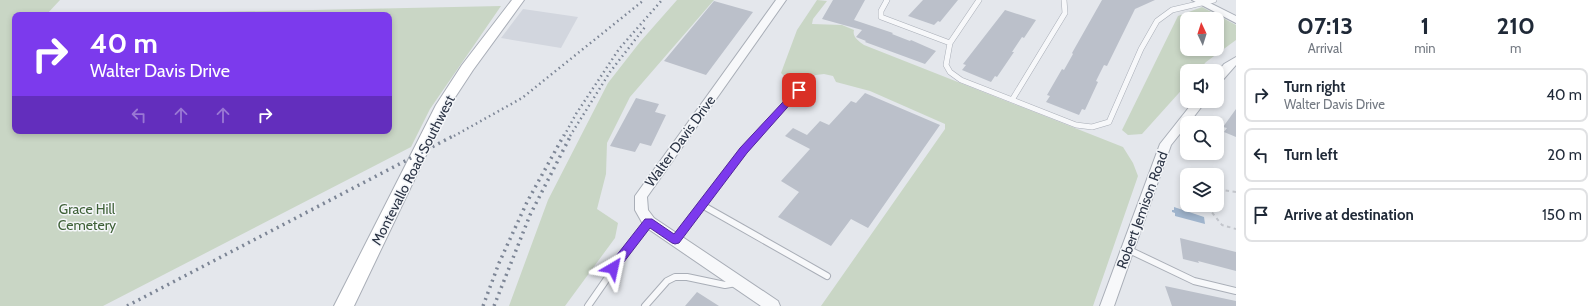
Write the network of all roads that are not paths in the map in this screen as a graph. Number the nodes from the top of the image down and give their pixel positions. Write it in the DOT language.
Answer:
graph roads {
  1 [pos="518,0"];
  2 [pos="781,0"];
  3 [pos="887,0"];
  4 [pos="979,0"];
  5 [pos="1064,0"];
  6 [pos="1213,0"];
  7 [pos="1199,1"];
  8 [pos="1236,12"];
  9 [pos="1236,20"];
  10 [pos="950,43"];
  11 [pos="1236,60"];
  12 [pos="1224,71"];
  13 [pos="799,90"];
  14 [pos="1012,100"];
  15 [pos="1194,108"];
  16 [pos="702,205"];
  17 [pos="648,222"];
  18 [pos="675,240"];
  19 [pos="1127,249"];
  20 [pos="827,276"];
  21 [pos="739,283"];
  22 [pos="1236,291"];
  23 [pos="344,306"];
  24 [pos="588,306"];
  25 [pos="644,306"];
  26 [pos="773,306"];
  27 [pos="1107,306"];
  1 -- 23 [label="main road, Montevallo Road Southwest"];
  2 -- 17 [label="street, Walter Davis Drive"];
  3 -- 10 [label="lane"];
  4 -- 10 [label="lane"];
  5 -- 14 [label="lane"];
  6 -- 7 [label="lane"];
  6 -- 8 [label="street"];
  7 -- 9 [label="street"];
  7 -- 14 [label="lane"];
  10 -- 14 [label="lane"];
  11 -- 12 [label="street"];
  13 -- 16 [label="lane"];
  15 -- 19 [label="street, Robert Jemison Road"];
  16 -- 18 [label="lane"];
  16 -- 20 [label="lane"];
  17 -- 18 [label="street"];
  17 -- 24 [label="lane"];
  18 -- 21 [label="street"];
  19 -- 22 [label="lane"];
  19 -- 27 [label="street, Robert Jemison Road"];
  21 -- 25 [label="lane"];
  21 -- 26 [label="street"];
}
